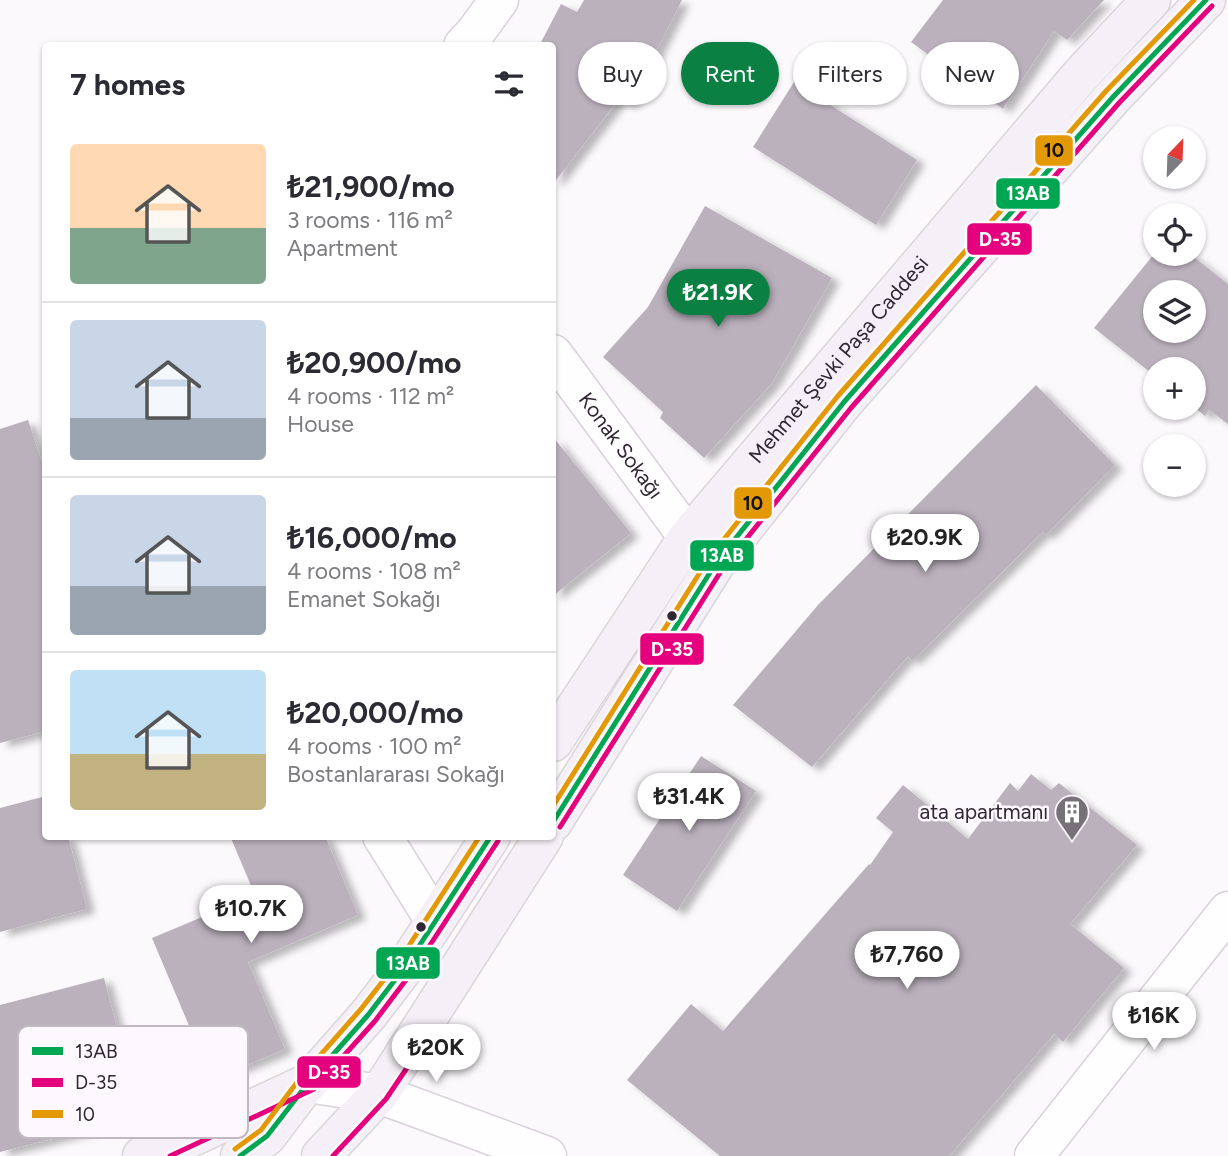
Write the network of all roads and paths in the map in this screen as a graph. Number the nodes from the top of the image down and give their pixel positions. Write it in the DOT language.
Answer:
graph roads {
  1 [pos="499,0"];
  2 [pos="1151,0"];
  3 [pos="1206,0"];
  4 [pos="467,42"];
  5 [pos="556,358"];
  6 [pos="688,537"];
  7 [pos="556,737"];
  8 [pos="556,817"];
  9 [pos="384,840"];
  10 [pos="488,840"];
  11 [pos="541,840"];
  12 [pos="1228,911"];
  13 [pos="435,922"];
  14 [pos="308,1083"];
  15 [pos="379,1094"];
  16 [pos="248,1111"];
  17 [pos="192,1138"];
  18 [pos="142,1156"];
  19 [pos="240,1156"];
  20 [pos="321,1156"];
  21 [pos="547,1156"];
  22 [pos="1034,1156"];
  1 -- 4 [label="street"];
  2 -- 6 [label="main road, Mehmet Şevki Paşa Caddesi"];
  3 -- 8 [label="main road, Mehmet Şevki Paşa Caddesi"];
  5 -- 6 [label="street, Konak Sokağı"];
  6 -- 7 [label="main road, Mehmet Şevki Paşa Caddesi"];
  9 -- 13 [label="street"];
  10 -- 13 [label="main road"];
  11 -- 15 [label="main road"];
  12 -- 22 [label="street"];
  13 -- 14 [label="main road"];
  14 -- 15 [label="street"];
  14 -- 16 [label="main road"];
  14 -- 19 [label="main road"];
  15 -- 20 [label="main road"];
  15 -- 21 [label="street"];
  17 -- 18 [label="main road"];
}
